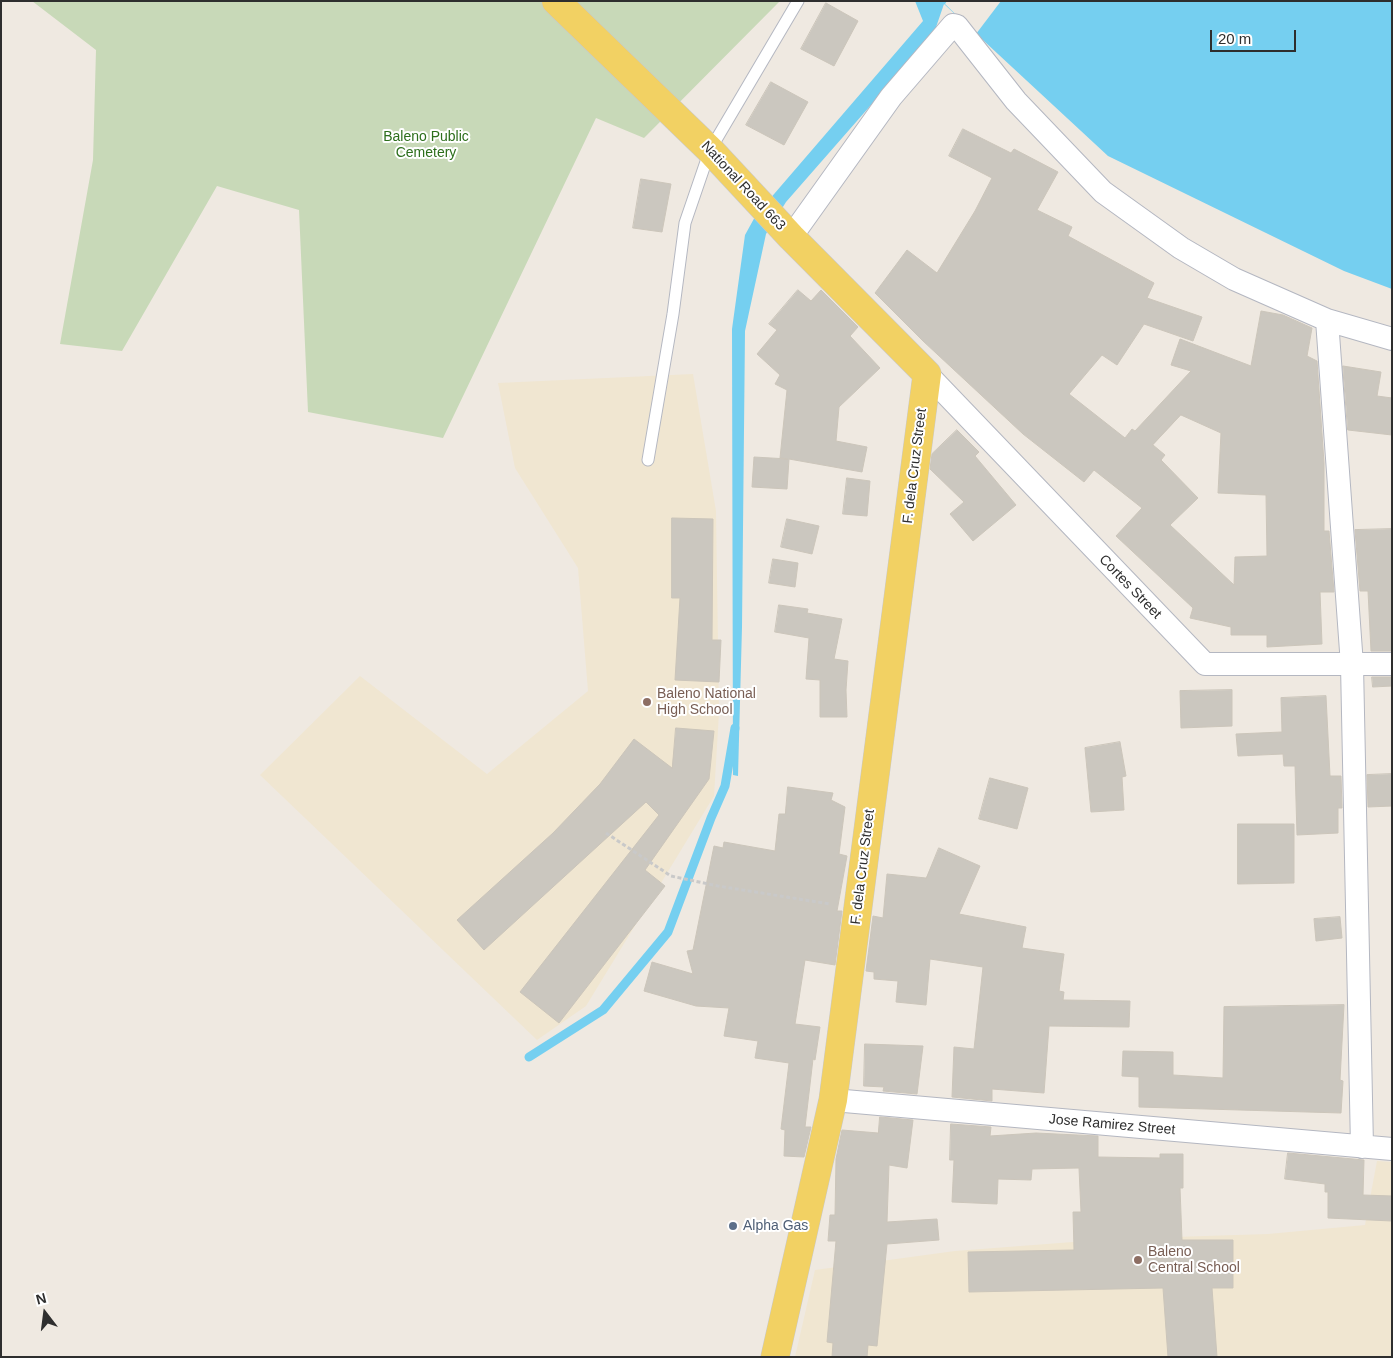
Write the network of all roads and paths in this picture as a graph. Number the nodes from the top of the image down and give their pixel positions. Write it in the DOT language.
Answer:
graph roads {
  1 [pos="556,1"];
  2 [pos="798,1"];
  3 [pos="710,150"];
  4 [pos="786,232"];
  5 [pos="1327,320"];
  6 [pos="1392,339"];
  7 [pos="927,374"];
  8 [pos="648,460"];
  9 [pos="1352,664"];
  10 [pos="1392,664"];
  11 [pos="606,833"];
  12 [pos="857,908"];
  13 [pos="832,1100"];
  14 [pos="1362,1147"];
  15 [pos="1392,1149"];
  16 [pos="775,1357"];
  1 -- 3 [label="main road, National Road 663"];
  2 -- 3 [label="lane"];
  3 -- 4 [label="main road, National Road 663"];
  3 -- 8 [label="lane"];
  4 -- 5 [label="street"];
  4 -- 7 [label="main road, National Road 663"];
  5 -- 6 [label="street"];
  5 -- 9 [label="street"];
  7 -- 9 [label="street, Cortes Street"];
  7 -- 12 [label="main road, F. dela Cruz Street"];
  9 -- 10 [label="street, Cortes Street"];
  9 -- 14 [label="street"];
  11 -- 12 [label="path"];
  12 -- 13 [label="main road, F. dela Cruz Street"];
  13 -- 14 [label="street, Jose Ramirez Street"];
  13 -- 16 [label="main road, F. dela Cruz Street"];
  14 -- 15 [label="street, Jose Ramirez Street"];
}
